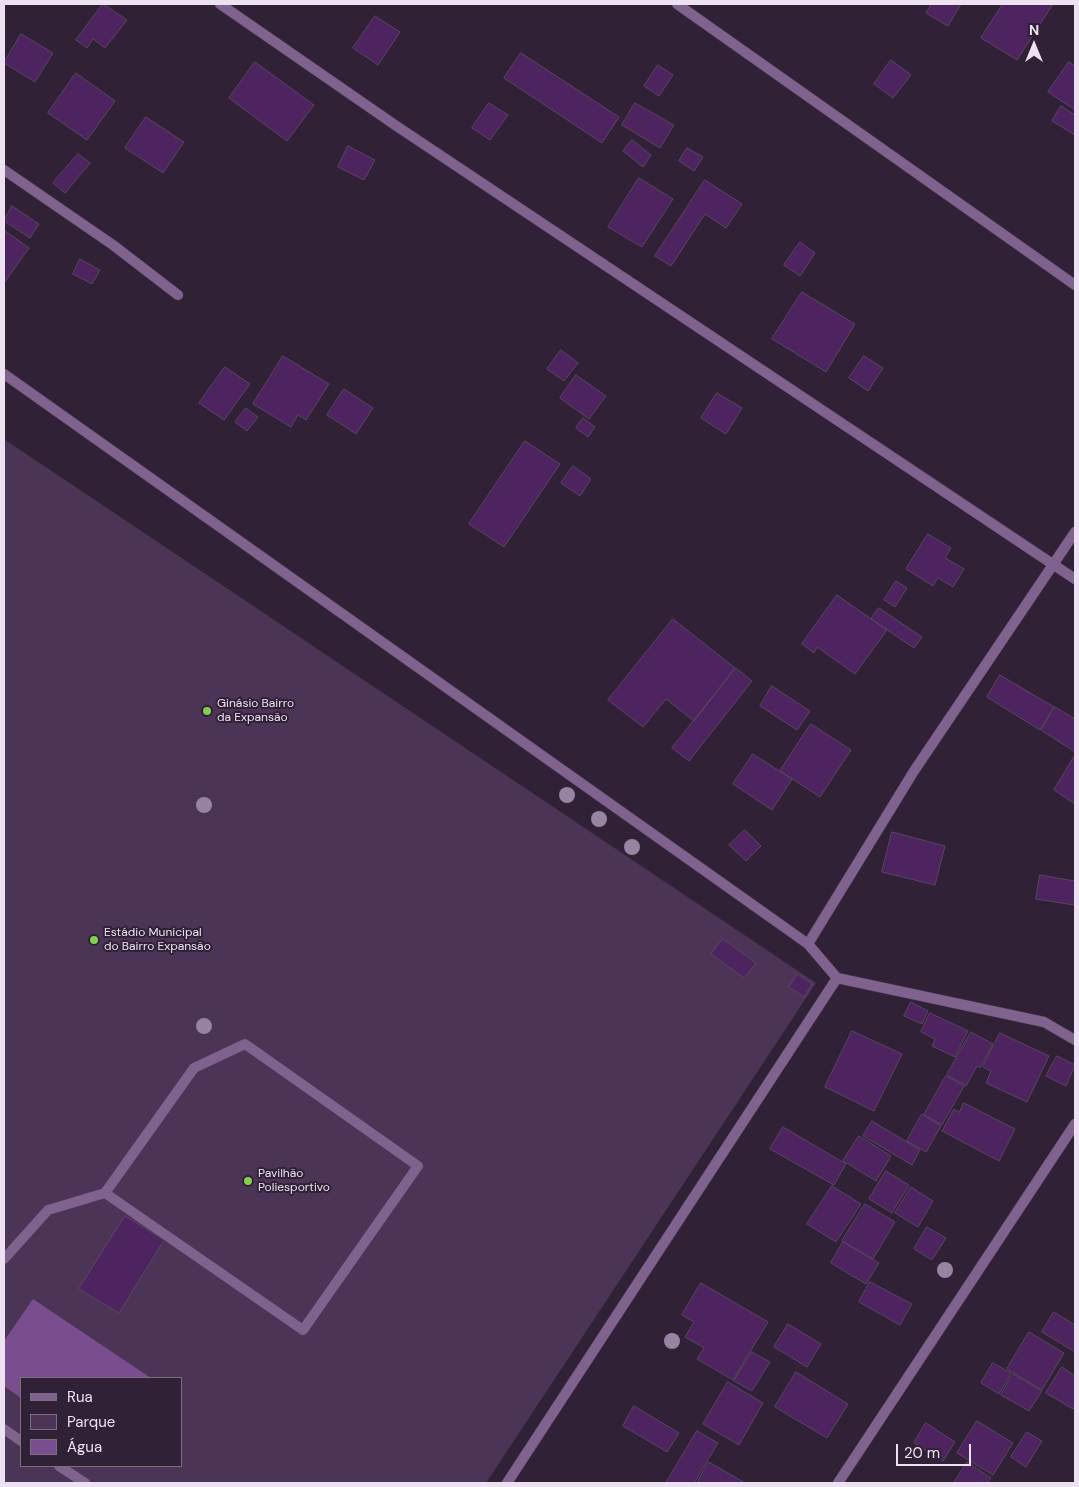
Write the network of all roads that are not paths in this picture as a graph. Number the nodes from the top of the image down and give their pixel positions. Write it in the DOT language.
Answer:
graph roads {
  1 [pos="220,4"];
  2 [pos="677,4"];
  3 [pos="4,170"];
  4 [pos="1075,285"];
  5 [pos="178,295"];
  6 [pos="4,374"];
  7 [pos="1075,532"];
  8 [pos="1052,564"];
  9 [pos="1075,579"];
  10 [pos="808,944"];
  11 [pos="837,978"];
  12 [pos="1075,1040"];
  13 [pos="1075,1124"];
  14 [pos="105,1193"];
  15 [pos="5,1255"];
  16 [pos="4,1430"];
  17 [pos="20,1440"];
  18 [pos="61,1467"];
  19 [pos="85,1483"];
  20 [pos="507,1483"];
  21 [pos="838,1483"];
  1 -- 8 [label="street"];
  2 -- 4 [label="street"];
  3 -- 5 [label="street"];
  6 -- 10 [label="street"];
  7 -- 8 [label="street"];
  8 -- 9 [label="street"];
  8 -- 10 [label="street"];
  10 -- 11 [label="street"];
  11 -- 12 [label="street"];
  11 -- 20 [label="street"];
  13 -- 21 [label="street"];
  14 -- 14 [label="street"];
  14 -- 15 [label="street"];
  16 -- 17 [label="street"];
  18 -- 19 [label="street"];
}
